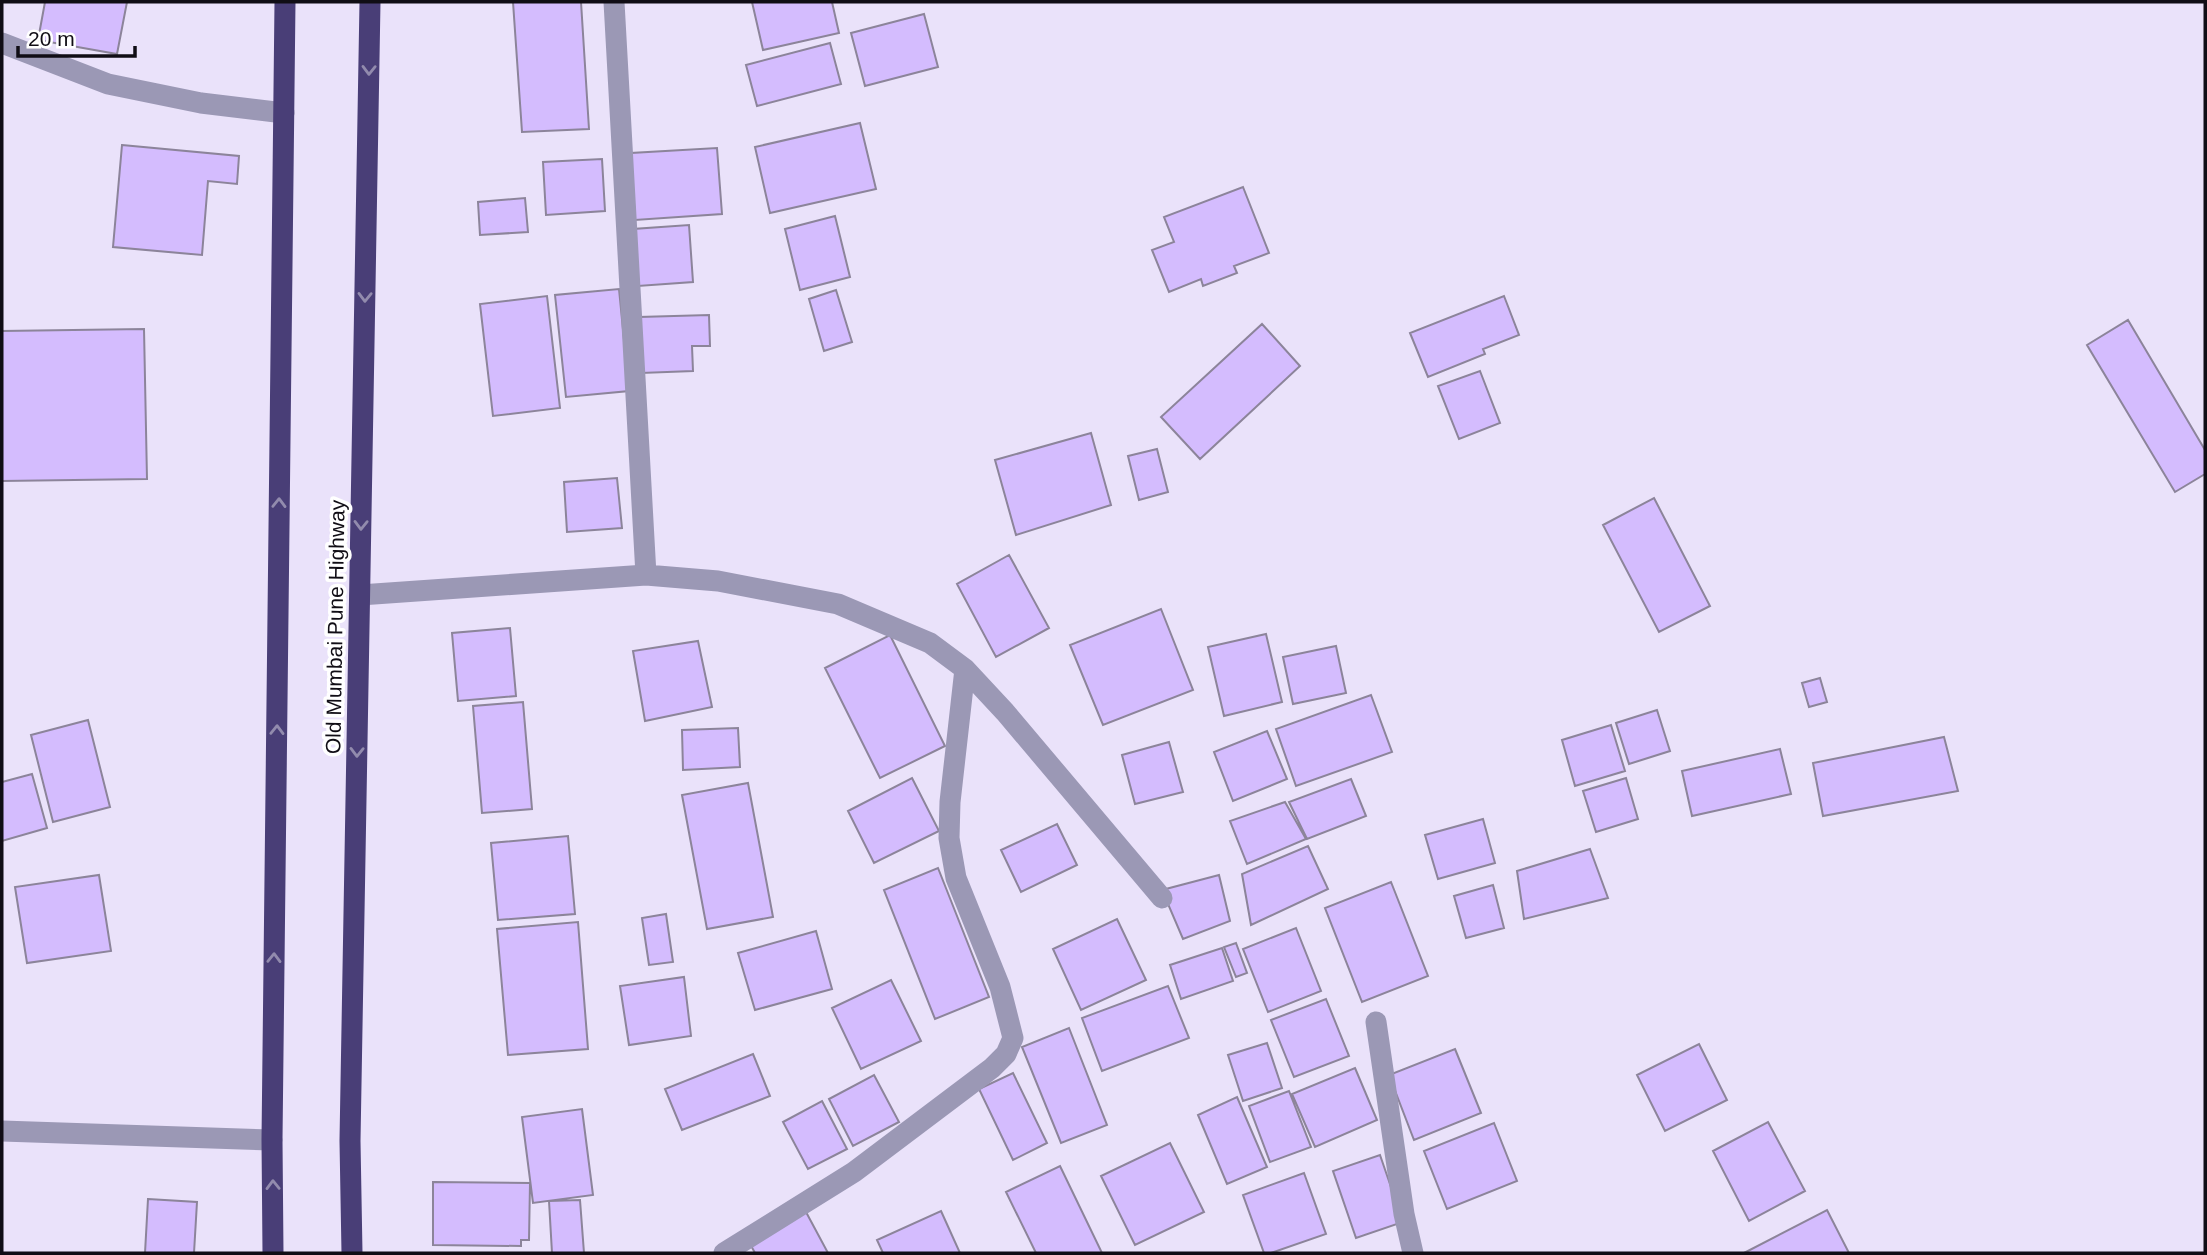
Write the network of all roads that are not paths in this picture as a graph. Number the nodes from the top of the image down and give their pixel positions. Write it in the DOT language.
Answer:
graph roads {
  1 [pos="285,2"];
  2 [pos="370,2"];
  3 [pos="614,2"];
  4 [pos="2,43"];
  5 [pos="284,113"];
  6 [pos="646,575"];
  7 [pos="360,595"];
  8 [pos="965,669"];
  9 [pos="1162,898"];
  10 [pos="1376,1022"];
  11 [pos="2,1130"];
  12 [pos="272,1140"];
  13 [pos="274,1253"];
  14 [pos="352,1253"];
  15 [pos="724,1253"];
  16 [pos="1413,1253"];
  1 -- 5 [label="highway"];
  2 -- 7 [label="highway, Old Mumbai Pune Highway, one-way"];
  3 -- 6 [label="street"];
  4 -- 5 [label="street"];
  12 -- 5 [label="highway, one-way"];
  6 -- 7 [label="street"];
  6 -- 8 [label="street"];
  7 -- 14 [label="highway, Old Mumbai Pune Highway, one-way"];
  8 -- 9 [label="street"];
  8 -- 15 [label="street"];
  10 -- 16 [label="street"];
  11 -- 12 [label="street"];
  13 -- 12 [label="highway, one-way"];
}
